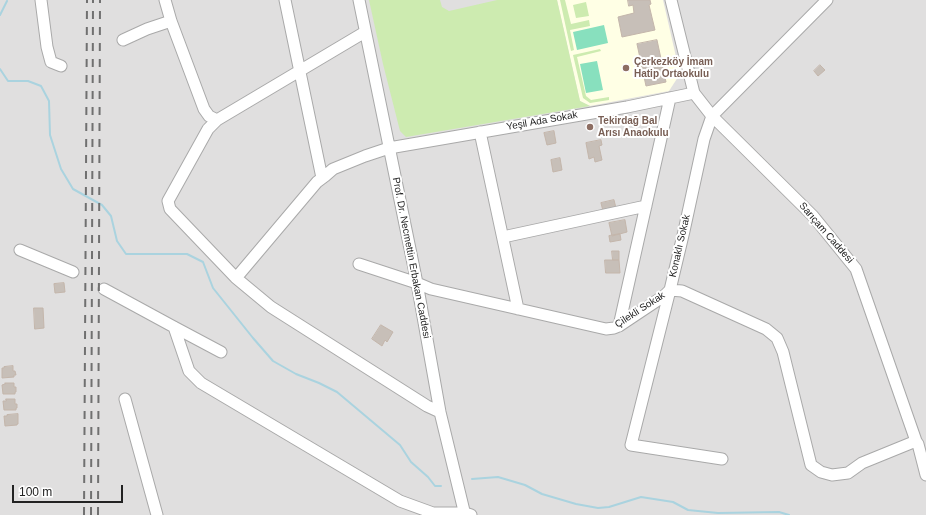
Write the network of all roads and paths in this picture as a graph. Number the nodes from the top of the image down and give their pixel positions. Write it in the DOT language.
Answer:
graph roads {
  1 [pos="41,0"];
  2 [pos="165,0"];
  3 [pos="285,0"];
  4 [pos="358,0"];
  5 [pos="671,0"];
  6 [pos="826,0"];
  7 [pos="171,21"];
  8 [pos="365,32"];
  9 [pos="123,40"];
  10 [pos="61,66"];
  11 [pos="299,71"];
  12 [pos="697,97"];
  13 [pos="670,98"];
  14 [pos="712,116"];
  15 [pos="217,120"];
  16 [pos="480,132"];
  17 [pos="704,139"];
  18 [pos="390,148"];
  19 [pos="322,178"];
  20 [pos="646,206"];
  21 [pos="503,237"];
  22 [pos="20,250"];
  23 [pos="360,264"];
  24 [pos="73,272"];
  25 [pos="236,278"];
  26 [pos="417,283"];
  27 [pos="104,289"];
  28 [pos="670,290"];
  29 [pos="518,309"];
  30 [pos="619,326"];
  31 [pos="174,327"];
  32 [pos="222,352"];
  33 [pos="125,399"];
  34 [pos="440,412"];
  35 [pos="920,442"];
  36 [pos="722,460"];
  37 [pos="926,475"];
  38 [pos="467,514"];
  39 [pos="157,515"];
  1 -- 10 [label="street"];
  2 -- 7 [label="street"];
  3 -- 11 [label="street"];
  4 -- 8 [label="street, Prof. Dr. Necmettin Erbakan Caddesi"];
  5 -- 12 [label="street, Sarıçam Caddesi"];
  6 -- 14 [label="street, Konaklı Sokak"];
  7 -- 9 [label="street"];
  7 -- 15 [label="street"];
  8 -- 11 [label="street"];
  8 -- 18 [label="street, Prof. Dr. Necmettin Erbakan Caddesi"];
  11 -- 15 [label="street"];
  11 -- 19 [label="street"];
  12 -- 13 [label="street, Yeşil Ada Sokak"];
  12 -- 14 [label="street, Sarıçam Caddesi"];
  12 -- 17 [label="street"];
  13 -- 16 [label="street, Yeşil Ada Sokak"];
  13 -- 20 [label="street"];
  14 -- 17 [label="street, Konaklı Sokak"];
  14 -- 35 [label="street, Sarıçam Caddesi"];
  15 -- 25 [label="street"];
  16 -- 18 [label="street, Yeşil Ada Sokak"];
  16 -- 21 [label="street"];
  17 -- 28 [label="street, Konaklı Sokak"];
  18 -- 19 [label="street, Yeşil Ada Sokak"];
  18 -- 26 [label="street, Prof. Dr. Necmettin Erbakan Caddesi"];
  19 -- 25 [label="street, Yeşil Ada Sokak"];
  20 -- 21 [label="street"];
  20 -- 30 [label="street"];
  21 -- 29 [label="street"];
  22 -- 24 [label="street"];
  23 -- 26 [label="street, Çilekli Sokak"];
  25 -- 34 [label="street"];
  26 -- 29 [label="street, Çilekli Sokak"];
  26 -- 34 [label="street, Prof. Dr. Necmettin Erbakan Caddesi"];
  27 -- 31 [label="street"];
  28 -- 30 [label="street, Çilekli Sokak"];
  28 -- 35 [label="street, Çilekli Sokak"];
  28 -- 36 [label="street, Konaklı Sokak"];
  29 -- 30 [label="street, Çilekli Sokak"];
  31 -- 32 [label="street"];
  31 -- 38 [label="street"];
  33 -- 39 [label="street"];
  34 -- 38 [label="street, Prof. Dr. Necmettin Erbakan Caddesi"];
  35 -- 37 [label="street, Sarıçam Caddesi"];
}
